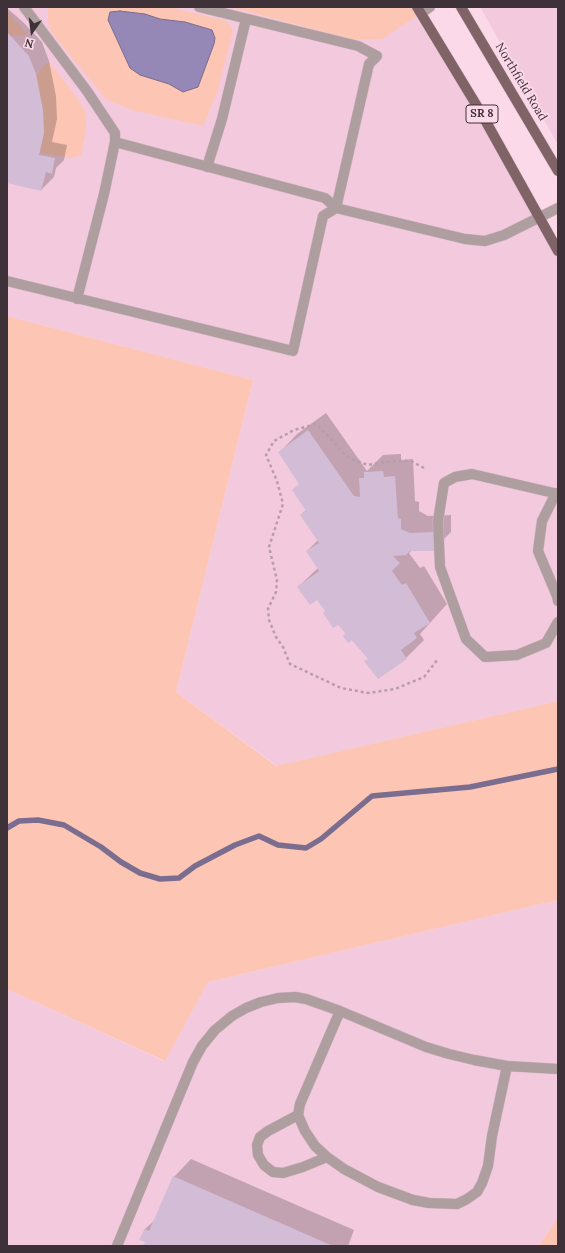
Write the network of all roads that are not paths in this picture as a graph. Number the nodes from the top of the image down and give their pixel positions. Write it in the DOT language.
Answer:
graph roads {
  1 [pos="24,7"];
  2 [pos="199,7"];
  3 [pos="430,7"];
  4 [pos="461,7"];
  5 [pos="419,10"];
  6 [pos="246,19"];
  7 [pos="115,142"];
  8 [pos="207,167"];
  9 [pos="558,171"];
  10 [pos="336,208"];
  11 [pos="558,208"];
  12 [pos="541,217"];
  13 [pos="558,251"];
  14 [pos="7,281"];
  15 [pos="77,298"];
  16 [pos="557,493"];
  17 [pos="558,601"];
  18 [pos="558,622"];
  19 [pos="340,1011"];
  20 [pos="507,1066"];
  21 [pos="558,1069"];
  22 [pos="298,1115"];
  23 [pos="327,1157"];
  24 [pos="117,1246"];
  1 -- 7 [label="lane"];
  2 -- 6 [label="lane"];
  3 -- 5 [label="lane"];
  4 -- 9 [label="main road, Northfield Road"];
  5 -- 12 [label="main road, SR 8"];
  6 -- 8 [label="lane"];
  6 -- 10 [label="lane"];
  7 -- 8 [label="lane"];
  7 -- 15 [label="lane"];
  8 -- 10 [label="lane"];
  10 -- 12 [label="lane"];
  10 -- 15 [label="lane"];
  11 -- 12 [label="lane"];
  12 -- 13 [label="main road, SR 8"];
  14 -- 15 [label="lane"];
  16 -- 17 [label="lane"];
  16 -- 18 [label="lane"];
  19 -- 20 [label="lane"];
  19 -- 22 [label="lane"];
  19 -- 24 [label="lane"];
  20 -- 21 [label="lane"];
  20 -- 23 [label="lane"];
  22 -- 23 [label="lane"];
  22 -- 23 [label="lane"];
}
